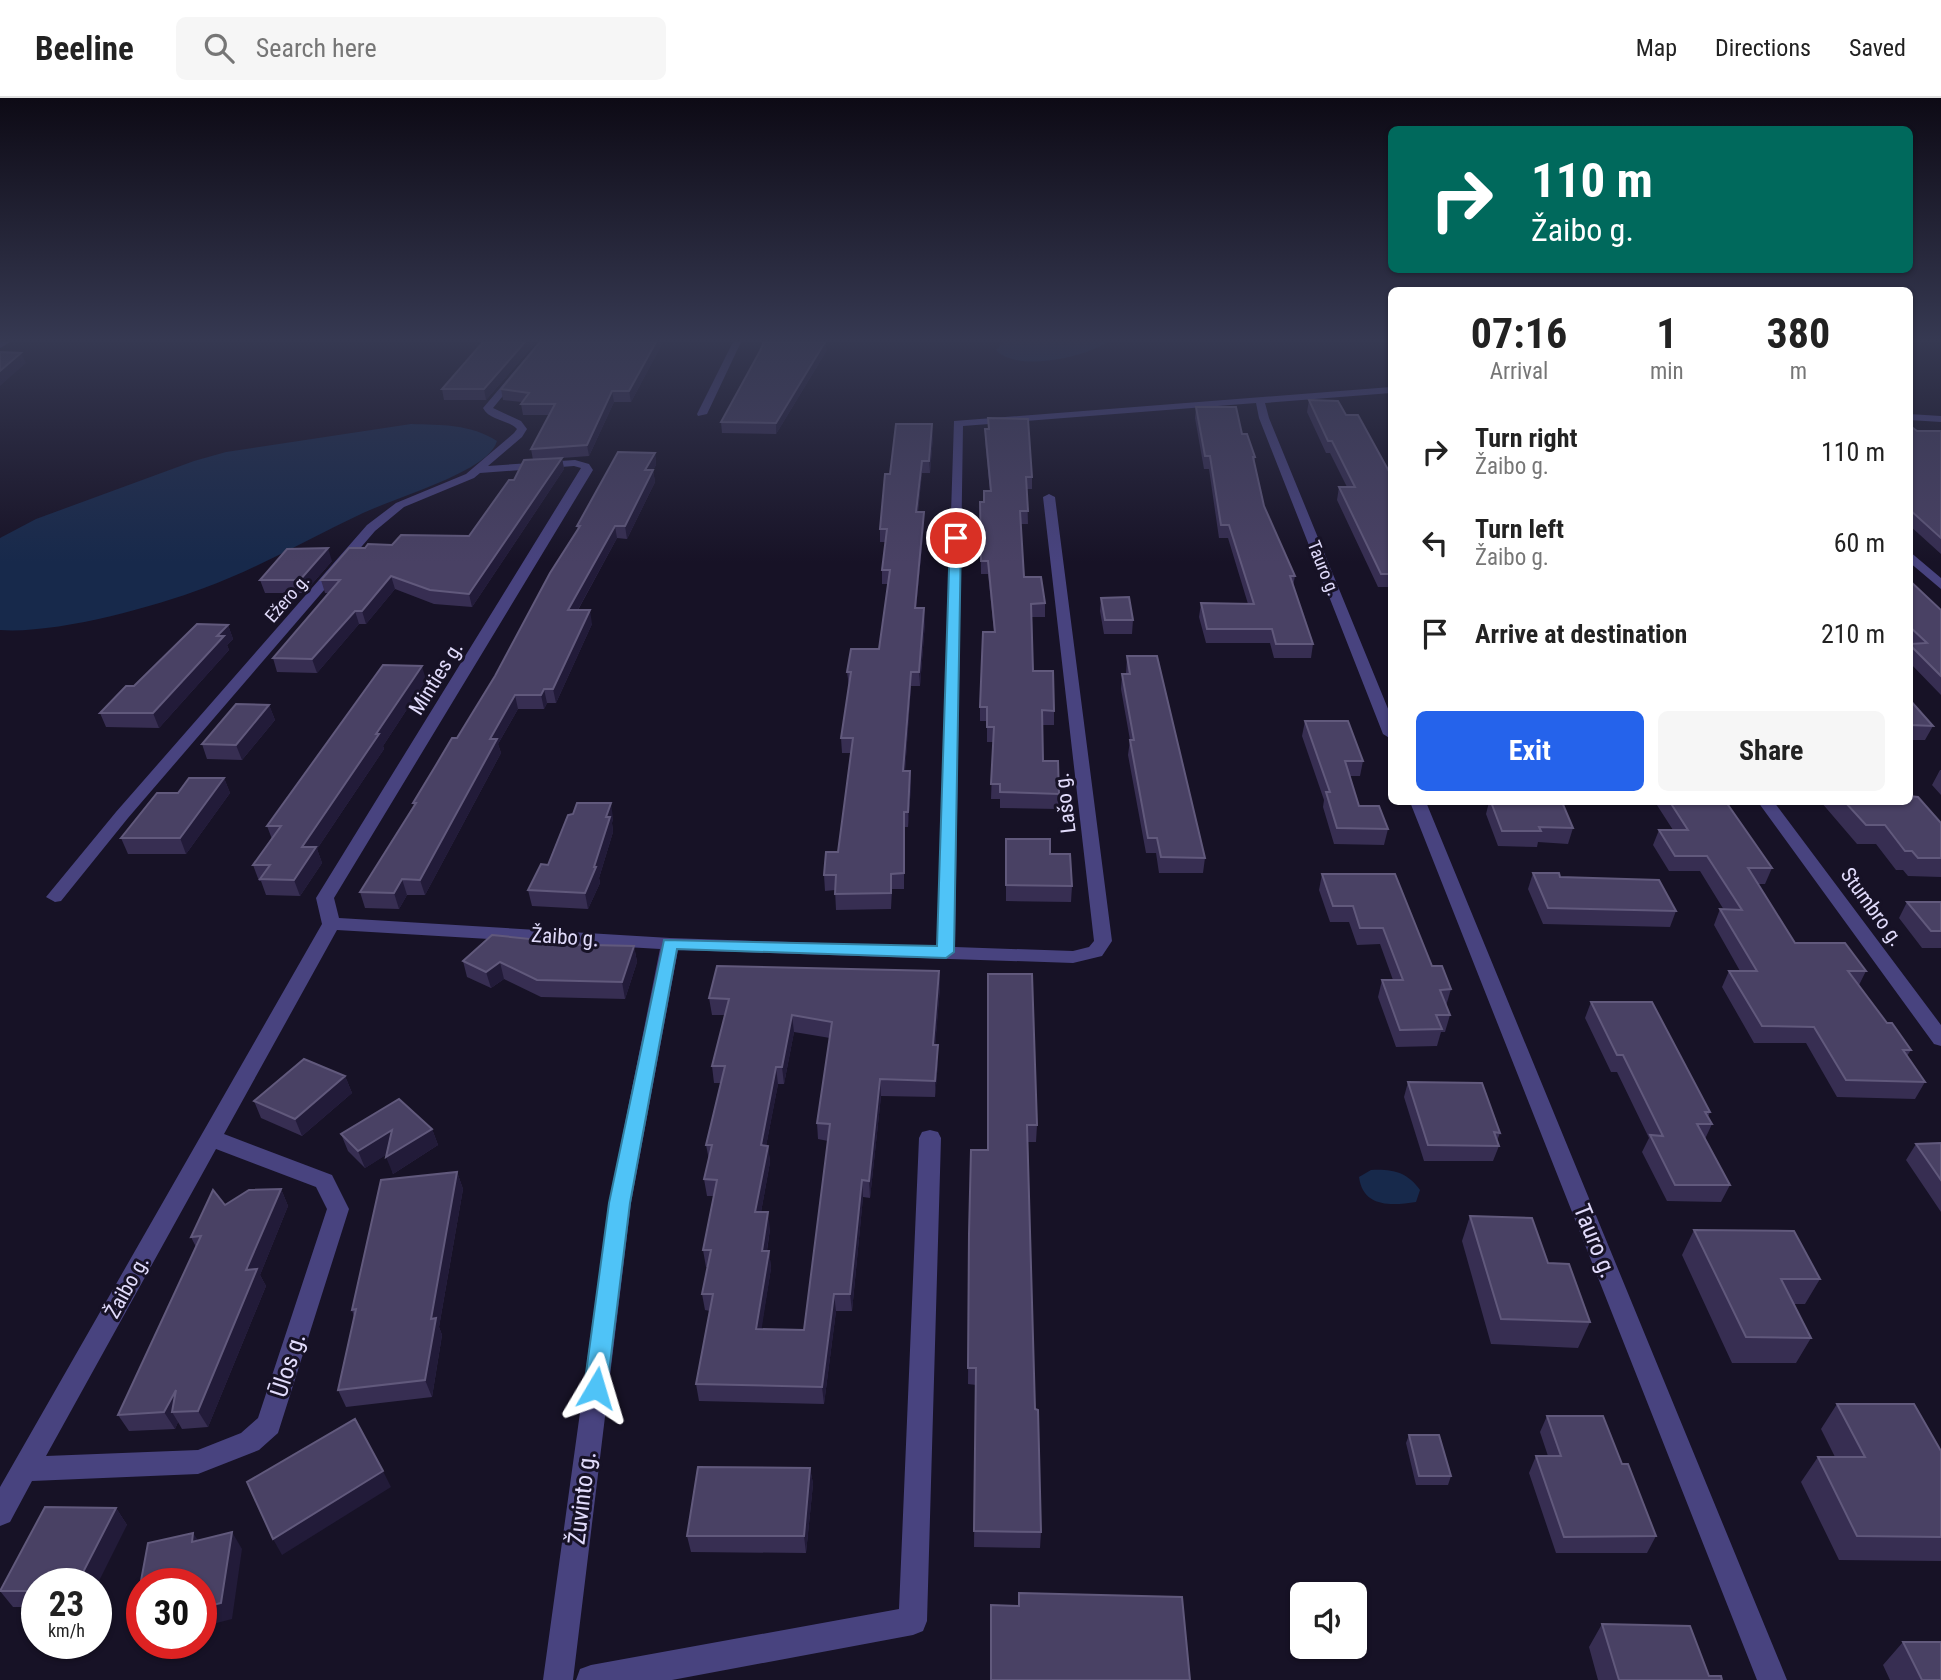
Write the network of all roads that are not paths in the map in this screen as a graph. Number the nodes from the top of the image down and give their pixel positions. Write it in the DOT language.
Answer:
graph roads {
  1 [pos="499,416"];
  2 [pos="1065,416"];
  3 [pos="1263,416"];
  4 [pos="1913,417"];
  5 [pos="1941,419"];
  6 [pos="481,470"];
  7 [pos="1049,497"];
  8 [pos="1913,559"];
  9 [pos="1941,585"];
  10 [pos="1388,727"];
  11 [pos="1419,805"];
  12 [pos="1768,805"];
  13 [pos="55,897"];
  14 [pos="331,924"];
  15 [pos="670,944"];
  16 [pos="946,952"];
  17 [pos="1941,1039"];
  18 [pos="211,1138"];
  19 [pos="930,1138"];
  20 [pos="27,1469"];
  21 [pos="0,1513"];
  22 [pos="558,1680"];
  23 [pos="591,1680"];
  24 [pos="1772,1680"];
  1 -- 6 [label="street, Ežero g."];
  2 -- 16 [label="street"];
  3 -- 10 [label="street, Tauro g."];
  4 -- 5 [label="street"];
  6 -- 13 [label="street, Ežero g."];
  6 -- 14 [label="street, Minties g."];
  7 -- 16 [label="street, Lašo g."];
  8 -- 9 [label="street"];
  11 -- 24 [label="street, Tauro g."];
  12 -- 17 [label="street, Stumbro g."];
  14 -- 15 [label="street, Žaibo g."];
  14 -- 18 [label="street, Žaibo g."];
  15 -- 16 [label="street, Žaibo g."];
  15 -- 22 [label="street, Žuvinto g."];
  18 -- 20 [label="street, Žaibo g."];
  18 -- 20 [label="street, Ūlos g."];
  19 -- 23 [label="street"];
  20 -- 21 [label="street, Žaibo g."];
}
